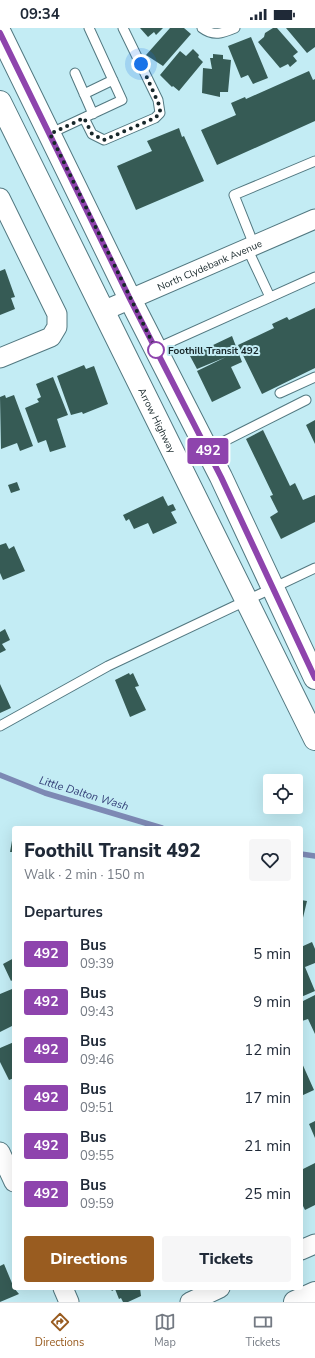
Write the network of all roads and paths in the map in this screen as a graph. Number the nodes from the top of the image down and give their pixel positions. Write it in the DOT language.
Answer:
graph roads {
  1 [pos="89,28"];
  2 [pos="123,28"];
  3 [pos="202,28"];
  4 [pos="235,28"];
  5 [pos="0,33"];
  6 [pos="75,73"];
  7 [pos="113,80"];
  8 [pos="84,94"];
  9 [pos="0,102"];
  10 [pos="88,116"];
  11 [pos="50,134"];
  12 [pos="315,161"];
  13 [pos="0,198"];
  14 [pos="315,219"];
  15 [pos="251,246"];
  16 [pos="315,277"];
  17 [pos="270,297"];
  18 [pos="130,299"];
  19 [pos="103,311"];
  20 [pos="155,348"];
  21 [pos="0,358"];
  22 [pos="315,377"];
  23 [pos="280,394"];
  24 [pos="306,400"];
  25 [pos="207,449"];
  26 [pos="179,464"];
  27 [pos="315,568"];
  28 [pos="273,588"];
  29 [pos="246,600"];
  30 [pos="315,678"];
  31 [pos="0,726"];
  32 [pos="315,739"];
  33 [pos="0,1152"];
  34 [pos="12,1178"];
  35 [pos="315,1244"];
  36 [pos="303,1249"];
  37 [pos="64,1290"];
  38 [pos="216,1290"];
  39 [pos="315,1293"];
  40 [pos="69,1302"];
  41 [pos="190,1302"];
  42 [pos="295,1302"];
  1 -- 7 [label="lane"];
  2 -- 10 [label="lane"];
  3 -- 4 [label="lane"];
  5 -- 11 [label="main road"];
  6 -- 8 [label="lane"];
  7 -- 8 [label="lane"];
  7 -- 10 [label="lane"];
  8 -- 10 [label="lane"];
  9 -- 19 [label="main road, Arrow Highway"];
  10 -- 11 [label="lane"];
  11 -- 18 [label="main road"];
  12 -- 15 [label="lane"];
  13 -- 21 [label="street"];
  14 -- 15 [label="street, North Clydebank Avenue"];
  15 -- 17 [label="lane"];
  15 -- 18 [label="street, North Clydebank Avenue"];
  16 -- 17 [label="lane"];
  17 -- 20 [label="lane"];
  18 -- 19 [label="street, North Clydebank Avenue"];
  18 -- 20 [label="main road"];
  19 -- 26 [label="main road, Arrow Highway"];
  20 -- 25 [label="main road"];
  22 -- 23 [label="lane"];
  24 -- 25 [label="lane"];
  25 -- 26 [label="lane"];
  25 -- 28 [label="main road"];
  26 -- 29 [label="main road, Arrow Highway"];
  27 -- 28 [label="lane"];
  28 -- 29 [label="lane"];
  28 -- 30 [label="main road"];
  29 -- 31 [label="lane"];
  29 -- 32 [label="main road, Arrow Highway"];
  33 -- 34 [label="street"];
  35 -- 36 [label="street"];
  37 -- 40 [label="street"];
  38 -- 41 [label="street"];
  39 -- 42 [label="main road"];
}
